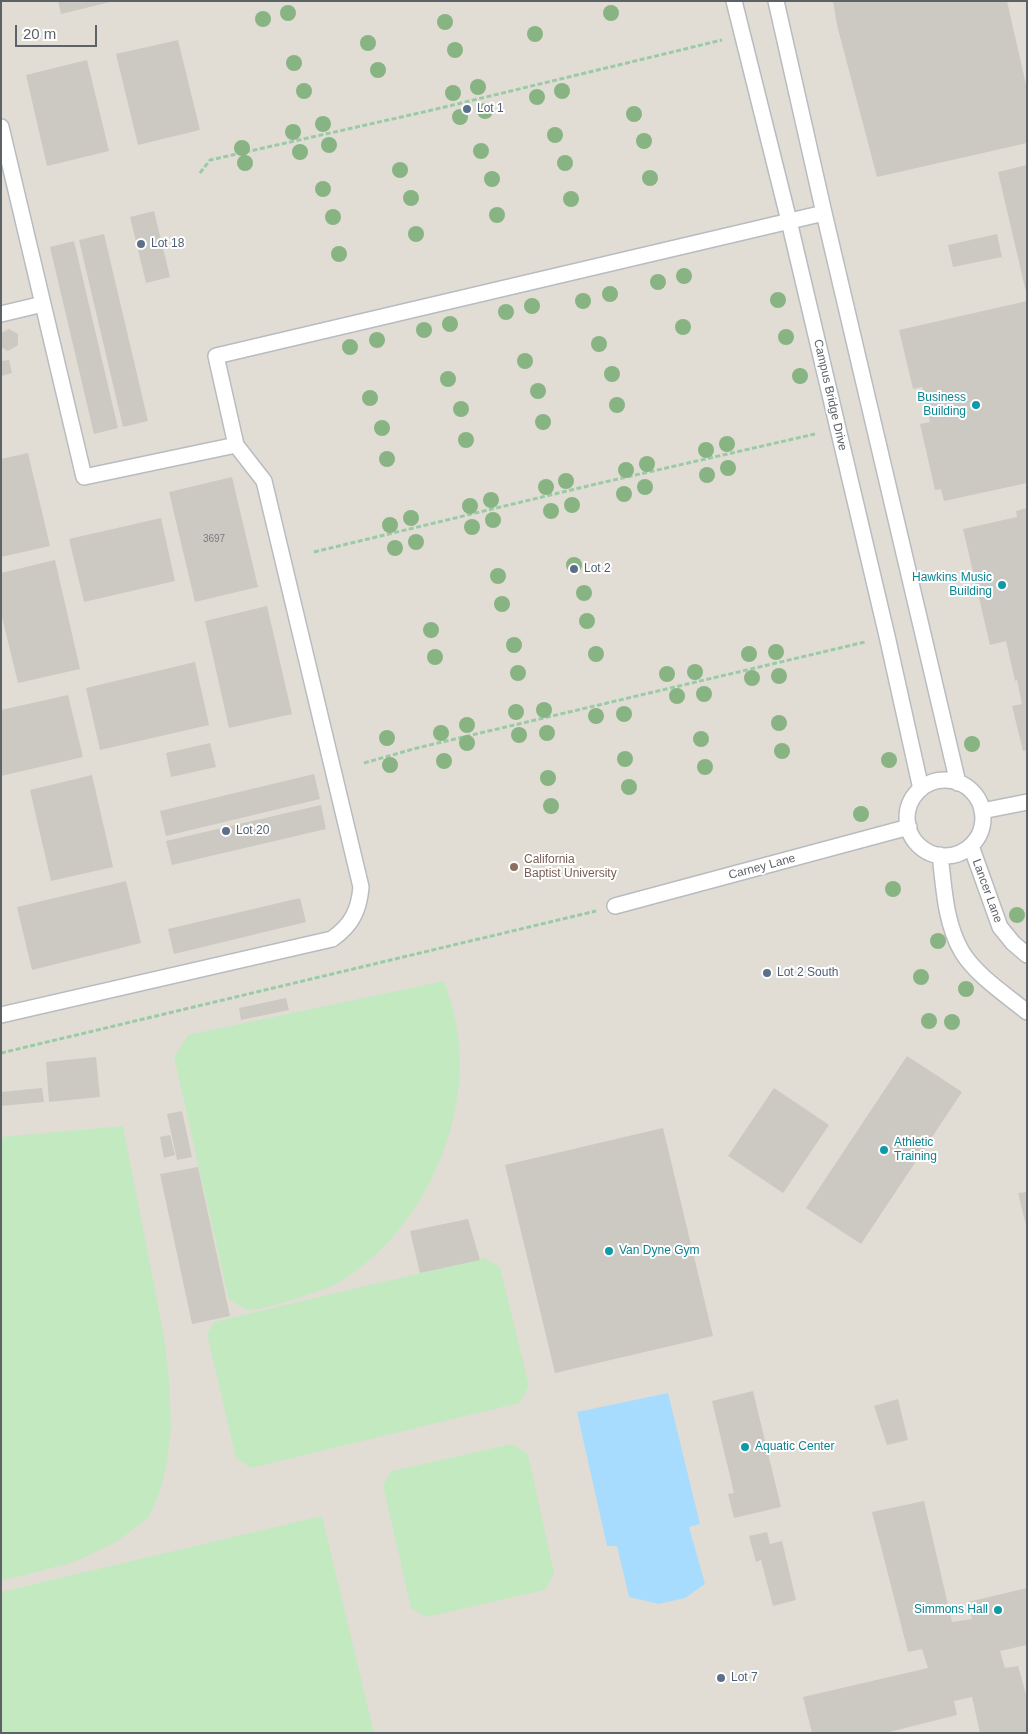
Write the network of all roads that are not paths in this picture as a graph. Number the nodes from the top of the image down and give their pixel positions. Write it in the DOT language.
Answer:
graph roads {
  1 [pos="734,1"];
  2 [pos="776,1"];
  3 [pos="1,127"];
  4 [pos="824,213"];
  5 [pos="789,221"];
  6 [pos="43,304"];
  7 [pos="1,314"];
  8 [pos="236,445"];
  9 [pos="958,782"];
  10 [pos="921,789"];
  11 [pos="1027,802"];
  12 [pos="982,811"];
  13 [pos="908,827"];
  14 [pos="971,846"];
  15 [pos="940,855"];
  16 [pos="615,906"];
  17 [pos="1027,955"];
  18 [pos="1027,1012"];
  19 [pos="1,1015"];
  1 -- 5 [label="lane, Campus Bridge Drive"];
  2 -- 4 [label="lane"];
  3 -- 6 [label="lane"];
  4 -- 5 [label="lane"];
  4 -- 9 [label="lane"];
  5 -- 8 [label="lane"];
  5 -- 10 [label="lane, Campus Bridge Drive"];
  6 -- 7 [label="lane"];
  6 -- 8 [label="lane"];
  8 -- 19 [label="lane"];
  9 -- 10 [label="lane"];
  9 -- 12 [label="lane"];
  10 -- 13 [label="lane"];
  11 -- 12 [label="lane"];
  12 -- 14 [label="lane"];
  13 -- 15 [label="lane"];
  13 -- 16 [label="lane, Carney Lane"];
  14 -- 15 [label="lane"];
  14 -- 17 [label="lane, Lancer Lane"];
  15 -- 18 [label="lane"];
}
